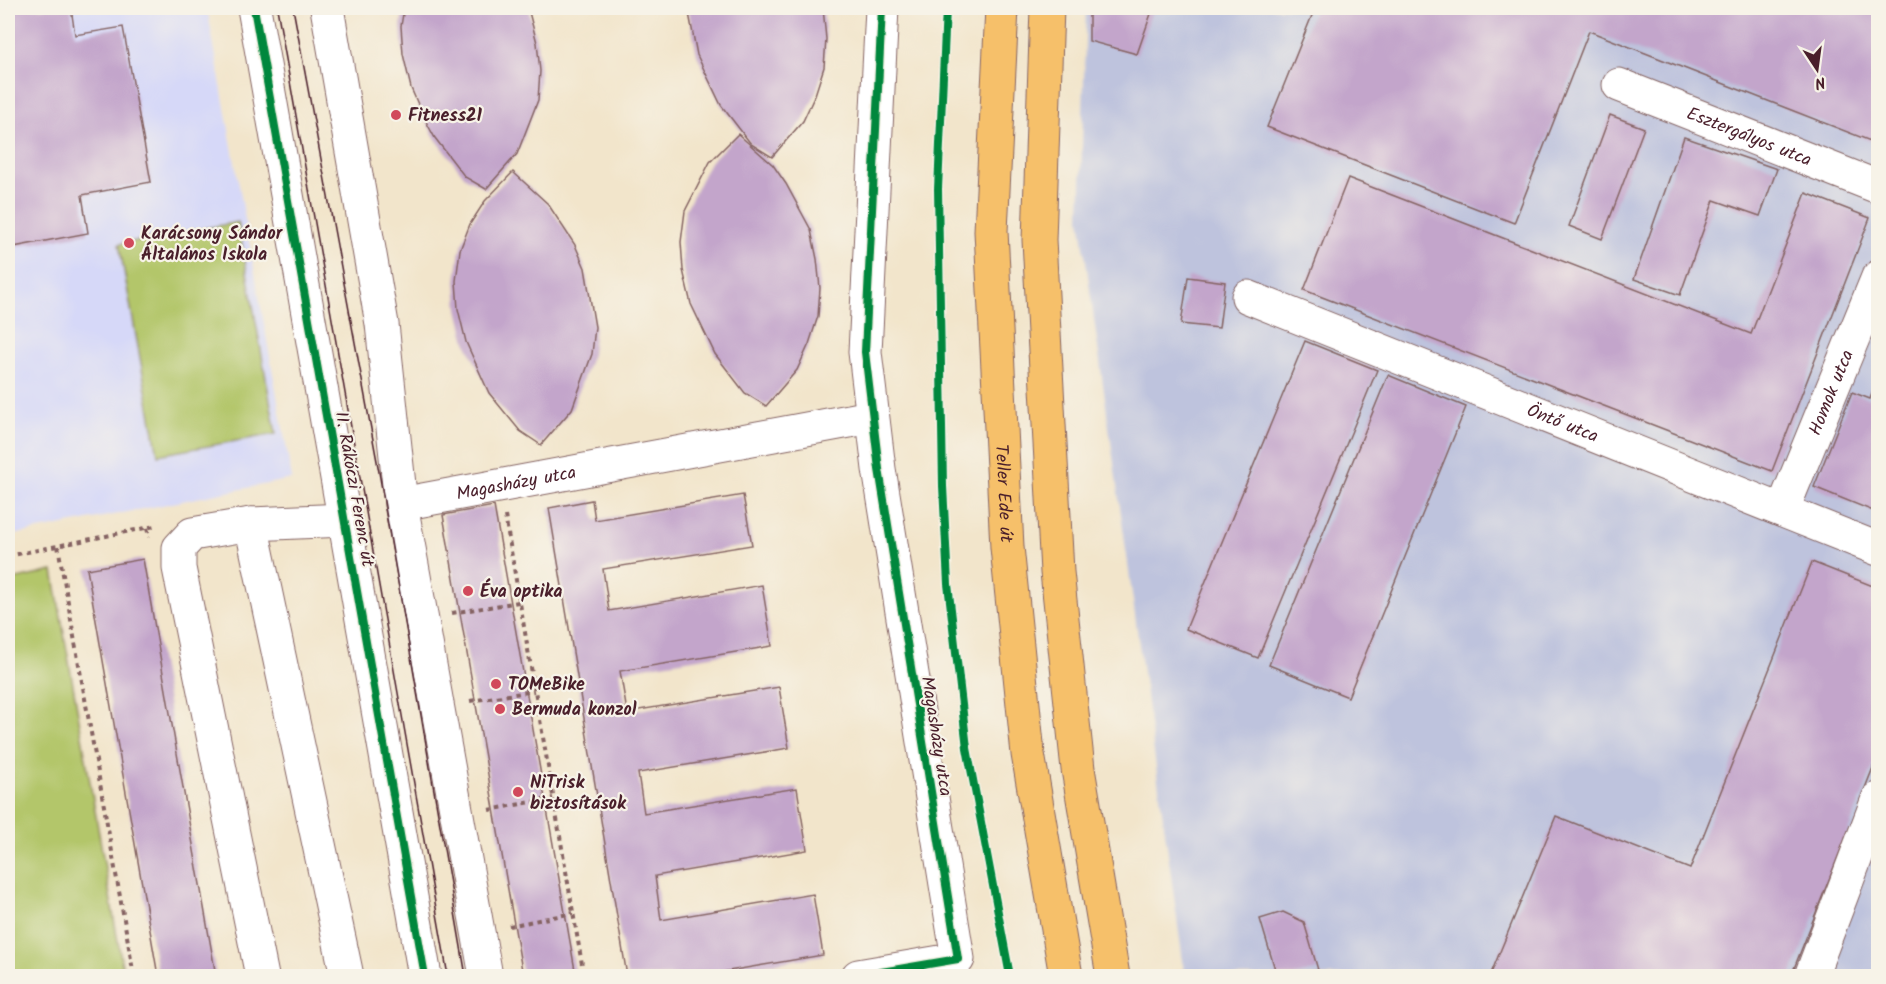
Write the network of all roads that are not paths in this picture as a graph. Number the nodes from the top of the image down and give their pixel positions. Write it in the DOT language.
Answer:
graph roads {
  1 [pos="254,8"];
  2 [pos="327,8"];
  3 [pos="882,8"];
  4 [pos="1002,8"];
  5 [pos="1047,8"];
  6 [pos="1619,85"];
  7 [pos="1878,187"];
  8 [pos="1878,277"];
  9 [pos="1248,297"];
  10 [pos="871,417"];
  11 [pos="401,504"];
  12 [pos="1783,509"];
  13 [pos="345,520"];
  14 [pos="251,524"];
  15 [pos="1878,549"];
  16 [pos="1878,800"];
  17 [pos="959,968"];
  18 [pos="262,976"];
  19 [pos="347,976"];
  20 [pos="425,976"];
  21 [pos="486,976"];
  22 [pos="858,976"];
  23 [pos="1066,976"];
  24 [pos="1113,976"];
  25 [pos="1811,976"];
  1 -- 13 [label="street, II. Rákóczi Ferenc út"];
  2 -- 11 [label="street"];
  3 -- 10 [label="street"];
  4 -- 23 [label="main road, Teller Ede út"];
  5 -- 24 [label="main road"];
  6 -- 7 [label="street, Esztergályos utca"];
  8 -- 12 [label="street, Homok utca"];
  9 -- 12 [label="street, Öntő utca"];
  10 -- 11 [label="street, Magasházy utca"];
  10 -- 17 [label="street, Magasházy utca"];
  11 -- 21 [label="street"];
  12 -- 15 [label="street, Öntő utca"];
  13 -- 14 [label="street, II. Rákóczi Ferenc út"];
  13 -- 20 [label="street, II. Rákóczi Ferenc út"];
  14 -- 18 [label="street, II. Rákóczi Ferenc út"];
  14 -- 19 [label="street"];
  16 -- 25 [label="street"];
  17 -- 22 [label="street, Magasházy utca"];
}
